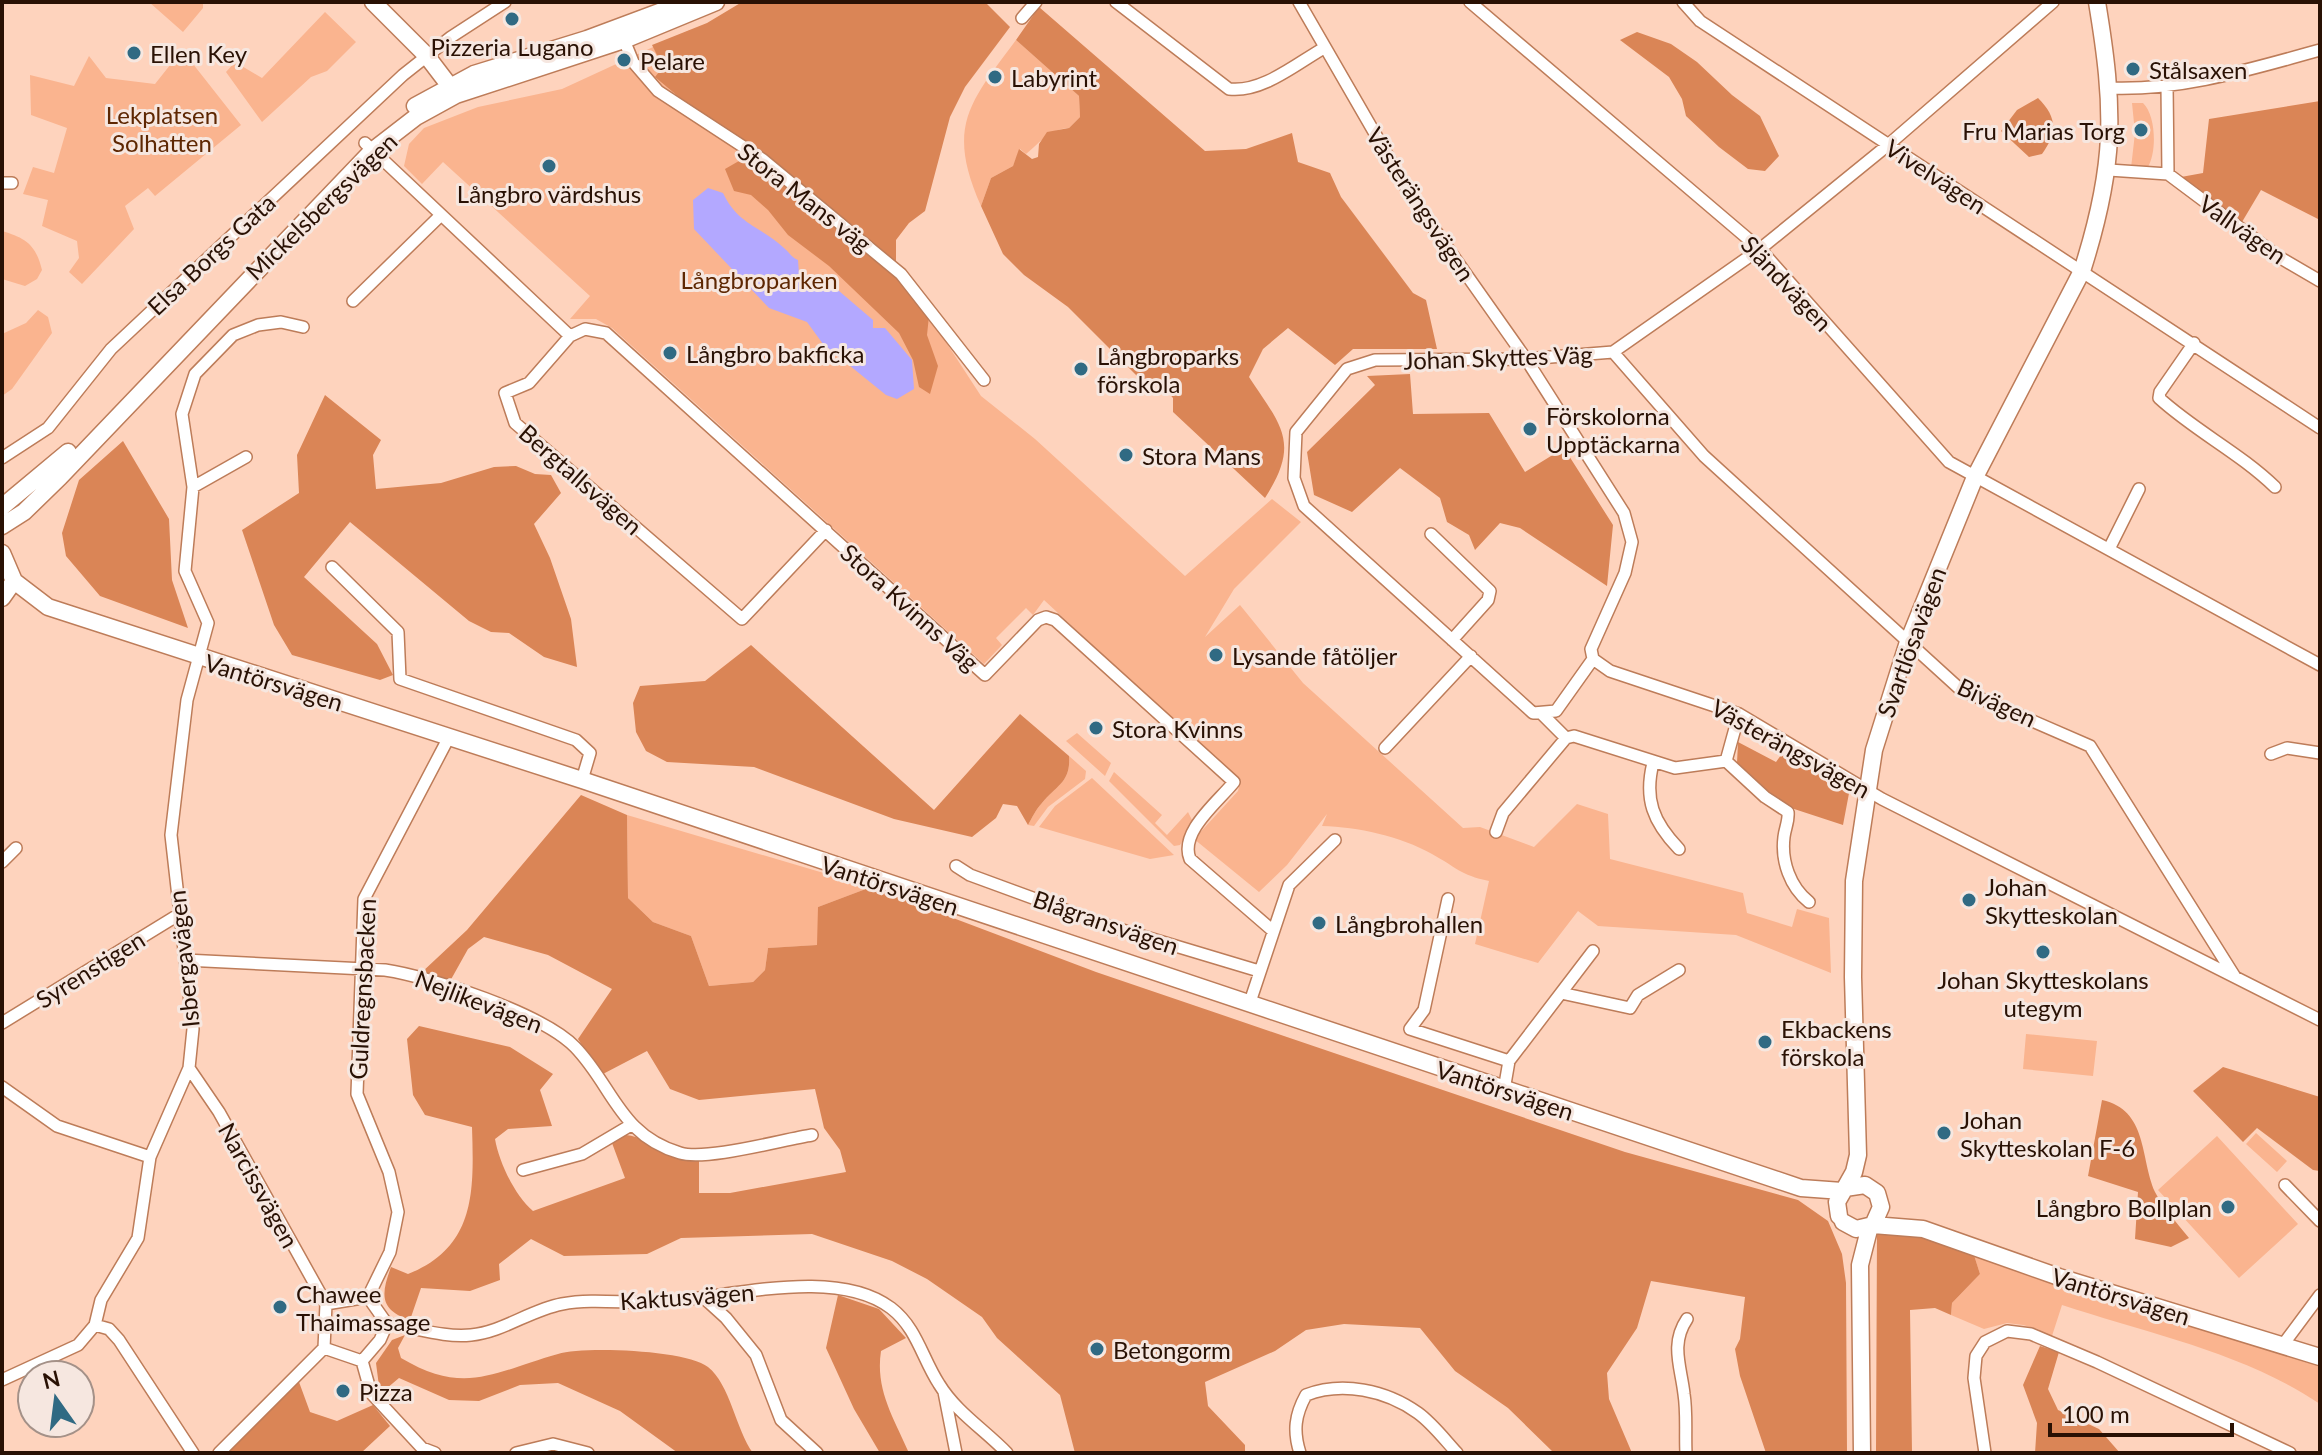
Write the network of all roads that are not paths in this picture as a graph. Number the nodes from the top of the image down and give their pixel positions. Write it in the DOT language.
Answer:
graph roads {
  1 [pos="373,2"];
  2 [pos="505,2"];
  3 [pos="686,2"];
  4 [pos="716,2"];
  5 [pos="1036,2"];
  6 [pos="1116,2"];
  7 [pos="1299,2"];
  8 [pos="1470,2"];
  9 [pos="1683,2"];
  10 [pos="2053,2"];
  11 [pos="2097,2"];
  12 [pos="1022,18"];
  13 [pos="621,33"];
  14 [pos="1324,48"];
  15 [pos="2320,50"];
  16 [pos="426,55"];
  17 [pos="2167,85"];
  18 [pos="2109,88"];
  19 [pos="453,90"];
  20 [pos="1888,145"];
  21 [pos="368,147"];
  22 [pos="2109,170"];
  23 [pos="2168,174"];
  24 [pos="440,216"];
  25 [pos="1760,249"];
  26 [pos="2082,271"];
  27 [pos="2320,281"];
  28 [pos="353,301"];
  29 [pos="303,327"];
  30 [pos="570,336"];
  31 [pos="2194,343"];
  32 [pos="1613,352"];
  33 [pos="1526,359"];
  34 [pos="984,380"];
  35 [pos="2320,428"];
  36 [pos="246,457"];
  37 [pos="2,458"];
  38 [pos="1975,477"];
  39 [pos="193,487"];
  40 [pos="2275,487"];
  41 [pos="2139,489"];
  42 [pos="2,507"];
  43 [pos="2,526"];
  44 [pos="826,530"];
  45 [pos="1431,534"];
  46 [pos="2109,549"];
  47 [pos="2,553"];
  48 [pos="332,567"];
  49 [pos="14,581"];
  50 [pos="2,598"];
  51 [pos="1452,640"];
  52 [pos="1908,642"];
  53 [pos="1471,656"];
  54 [pos="198,658"];
  55 [pos="1593,659"];
  56 [pos="2320,665"];
  57 [pos="1739,714"];
  58 [pos="1543,715"];
  59 [pos="449,737"];
  60 [pos="1566,738"];
  61 [pos="1385,748"];
  62 [pos="2320,753"];
  63 [pos="2271,754"];
  64 [pos="1726,761"];
  65 [pos="1653,763"];
  66 [pos="582,780"];
  67 [pos="1865,790"];
  68 [pos="1496,832"];
  69 [pos="1335,840"];
  70 [pos="16,848"];
  71 [pos="1679,849"];
  72 [pos="2,862"];
  73 [pos="956,866"];
  74 [pos="1448,899"];
  75 [pos="1809,902"];
  76 [pos="178,915"];
  77 [pos="1272,930"];
  78 [pos="1593,951"];
  79 [pos="185,960"];
  80 [pos="362,970"];
  81 [pos="1679,970"];
  82 [pos="1259,971"];
  83 [pos="2236,980"];
  84 [pos="1561,993"];
  85 [pos="1249,1005"];
  86 [pos="2320,1020"];
  87 [pos="2,1023"];
  88 [pos="1509,1061"];
  89 [pos="189,1068"];
  90 [pos="1504,1090"];
  91 [pos="4,1092"];
  92 [pos="631,1125"];
  93 [pos="812,1135"];
  94 [pos="1858,1147"];
  95 [pos="150,1157"];
  96 [pos="523,1170"];
  97 [pos="2285,1185"];
  98 [pos="1801,1188"];
  99 [pos="1843,1190"];
  100 [pos="1878,1197"];
  101 [pos="1841,1219"];
  102 [pos="2320,1221"];
  103 [pos="1871,1225"];
  104 [pos="1923,1229"];
  105 [pos="1860,1265"];
  106 [pos="2320,1295"];
  107 [pos="368,1297"];
  108 [pos="704,1298"];
  109 [pos="326,1304"];
  110 [pos="1687,1319"];
  111 [pos="387,1324"];
  112 [pos="95,1325"];
  113 [pos="2282,1346"];
  114 [pos="324,1348"];
  115 [pos="2320,1357"];
  116 [pos="362,1361"];
  117 [pos="2,1380"];
  118 [pos="944,1391"];
  119 [pos="193,1453"];
  120 [pos="219,1453"];
  121 [pos="435,1453"];
  122 [pos="516,1453"];
  123 [pos="588,1453"];
  124 [pos="817,1453"];
  125 [pos="956,1453"];
  126 [pos="1007,1453"];
  127 [pos="1300,1453"];
  128 [pos="1457,1453"];
  129 [pos="1686,1453"];
  130 [pos="1862,1453"];
  131 [pos="1985,1453"];
  132 [pos="2290,1453"];
  1 -- 16 [label="street"];
  2 -- 16 [label="street, Elsa Borgs Gata"];
  3 -- 13 [label="street, Mickelsbergsvägen"];
  4 -- 13 [label="street, Mickelsbergsvägen"];
  5 -- 12 [label="street"];
  6 -- 14 [label="street"];
  7 -- 14 [label="street, Västerängsvägen"];
  8 -- 25 [label="street, Sländvägen"];
  9 -- 20 [label="street, Vivelvägen"];
  10 -- 20 [label="street, Johan Skyttes Väg"];
  11 -- 18 [label="street, Svartlösavägen"];
  13 -- 19 [label="street, Mickelsbergsvägen"];
  13 -- 34 [label="street, Stora Mans väg"];
  14 -- 33 [label="street, Västerängsvägen"];
  15 -- 17 [label="street"];
  16 -- 19 [label="street"];
  16 -- 37 [label="street, Elsa Borgs Gata"];
  17 -- 18 [label="street"];
  17 -- 23 [label="street"];
  18 -- 22 [label="street, Svartlösavägen"];
  19 -- 21 [label="street, Mickelsbergsvägen"];
  20 -- 25 [label="street, Johan Skyttes Väg"];
  20 -- 26 [label="street, Vivelvägen"];
  21 -- 24 [label="street"];
  21 -- 42 [label="street, Mickelsbergsvägen"];
  21 -- 43 [label="street, Mickelsbergsvägen"];
  22 -- 23 [label="street"];
  22 -- 26 [label="street, Svartlösavägen"];
  23 -- 27 [label="street, Vallvägen"];
  24 -- 28 [label="street"];
  24 -- 30 [label="street"];
  25 -- 32 [label="street, Johan Skyttes Väg"];
  25 -- 38 [label="street, Sländvägen"];
  26 -- 31 [label="street, Vivelvägen"];
  26 -- 38 [label="street, Svartlösavägen"];
  29 -- 39 [label="street, Isbergavägen"];
  30 -- 44 [label="street, Stora Kvinns Väg"];
  30 -- 44 [label="street, Bergtallsvägen"];
  31 -- 35 [label="street, Vivelvägen"];
  31 -- 40 [label="street"];
  32 -- 33 [label="street, Johan Skyttes Väg"];
  32 -- 52 [label="street, Bivägen"];
  33 -- 51 [label="street, Johan Skyttes Väg"];
  33 -- 55 [label="street, Västerängsvägen"];
  36 -- 39 [label="street"];
  38 -- 46 [label="street, Sländvägen"];
  38 -- 52 [label="street, Svartlösavägen"];
  39 -- 54 [label="street, Isbergavägen"];
  41 -- 46 [label="street"];
  44 -- 77 [label="street, Stora Kvinns Väg"];
  45 -- 51 [label="street"];
  46 -- 56 [label="street, Sländvägen"];
  47 -- 49 [label="street, Vantörsvägen"];
  48 -- 66 [label="street"];
  49 -- 50 [label="street"];
  49 -- 54 [label="street, Vantörsvägen"];
  51 -- 53 [label="street, Johan Skyttes Väg"];
  52 -- 67 [label="street, Svartlösavägen"];
  52 -- 83 [label="street, Bivägen"];
  53 -- 58 [label="street, Johan Skyttes Väg"];
  53 -- 61 [label="street"];
  54 -- 59 [label="street, Vantörsvägen"];
  54 -- 76 [label="street, Isbergavägen"];
  55 -- 57 [label="street, Västerängsvägen"];
  55 -- 58 [label="street"];
  57 -- 64 [label="street"];
  57 -- 67 [label="street, Västerängsvägen"];
  58 -- 60 [label="street, Johan Skyttes Väg"];
  59 -- 66 [label="street, Vantörsvägen"];
  59 -- 80 [label="street, Guldregnsbacken"];
  60 -- 65 [label="street"];
  60 -- 68 [label="street"];
  62 -- 63 [label="street"];
  64 -- 65 [label="street"];
  64 -- 75 [label="street"];
  65 -- 71 [label="street"];
  66 -- 85 [label="street, Vantörsvägen"];
  67 -- 83 [label="street, Västerängsvägen"];
  67 -- 94 [label="street, Svartlösavägen"];
  69 -- 77 [label="street"];
  70 -- 72 [label="street"];
  73 -- 82 [label="street, Blågransvägen"];
  74 -- 88 [label="street"];
  76 -- 79 [label="street, Isbergavägen"];
  76 -- 87 [label="street, Syrenstigen"];
  77 -- 82 [label="street"];
  78 -- 84 [label="street"];
  79 -- 80 [label="street, Nejlikevägen"];
  79 -- 89 [label="street, Isbergavägen"];
  80 -- 92 [label="street, Nejlikevägen"];
  80 -- 107 [label="street, Guldregnsbacken"];
  81 -- 84 [label="street"];
  82 -- 85 [label="street"];
  83 -- 86 [label="street, Västerängsvägen"];
  84 -- 88 [label="street"];
  85 -- 90 [label="street, Vantörsvägen"];
  88 -- 90 [label="street"];
  89 -- 95 [label="street, Isbergavägen"];
  89 -- 109 [label="street, Narcissvägen"];
  90 -- 98 [label="street, Vantörsvägen"];
  91 -- 95 [label="street"];
  92 -- 93 [label="street, Nejlikevägen"];
  92 -- 96 [label="street"];
  94 -- 99 [label="street, Svartlösavägen"];
  94 -- 100 [label="street, Svartlösavägen"];
  95 -- 112 [label="street, Isbergavägen"];
  97 -- 102 [label="street"];
  98 -- 99 [label="street, Vantörsvägen"];
  98 -- 101 [label="street, Vantörsvägen"];
  99 -- 100 [label="street"];
  99 -- 101 [label="street"];
  100 -- 103 [label="street"];
  100 -- 104 [label="street, Vantörsvägen"];
  101 -- 103 [label="street"];
  101 -- 105 [label="street"];
  103 -- 104 [label="street, Vantörsvägen"];
  103 -- 105 [label="street"];
  104 -- 113 [label="street, Vantörsvägen"];
  105 -- 130 [label="street"];
  106 -- 113 [label="street"];
  107 -- 109 [label="street"];
  107 -- 111 [label="street"];
  108 -- 111 [label="street, Kaktusvägen"];
  108 -- 118 [label="street, Kaktusvägen"];
  108 -- 124 [label="street"];
  109 -- 114 [label="street"];
  110 -- 129 [label="street"];
  111 -- 116 [label="street"];
  112 -- 117 [label="street, Isbergavägen"];
  112 -- 119 [label="street"];
  113 -- 115 [label="street, Vantörsvägen"];
  114 -- 116 [label="street"];
  114 -- 120 [label="street"];
  116 -- 121 [label="street"];
  118 -- 125 [label="street, Kaktusvägen"];
  118 -- 126 [label="street, Kaktusvägen"];
  122 -- 123 [label="street"];
  127 -- 128 [label="street"];
  131 -- 132 [label="street"];
}
